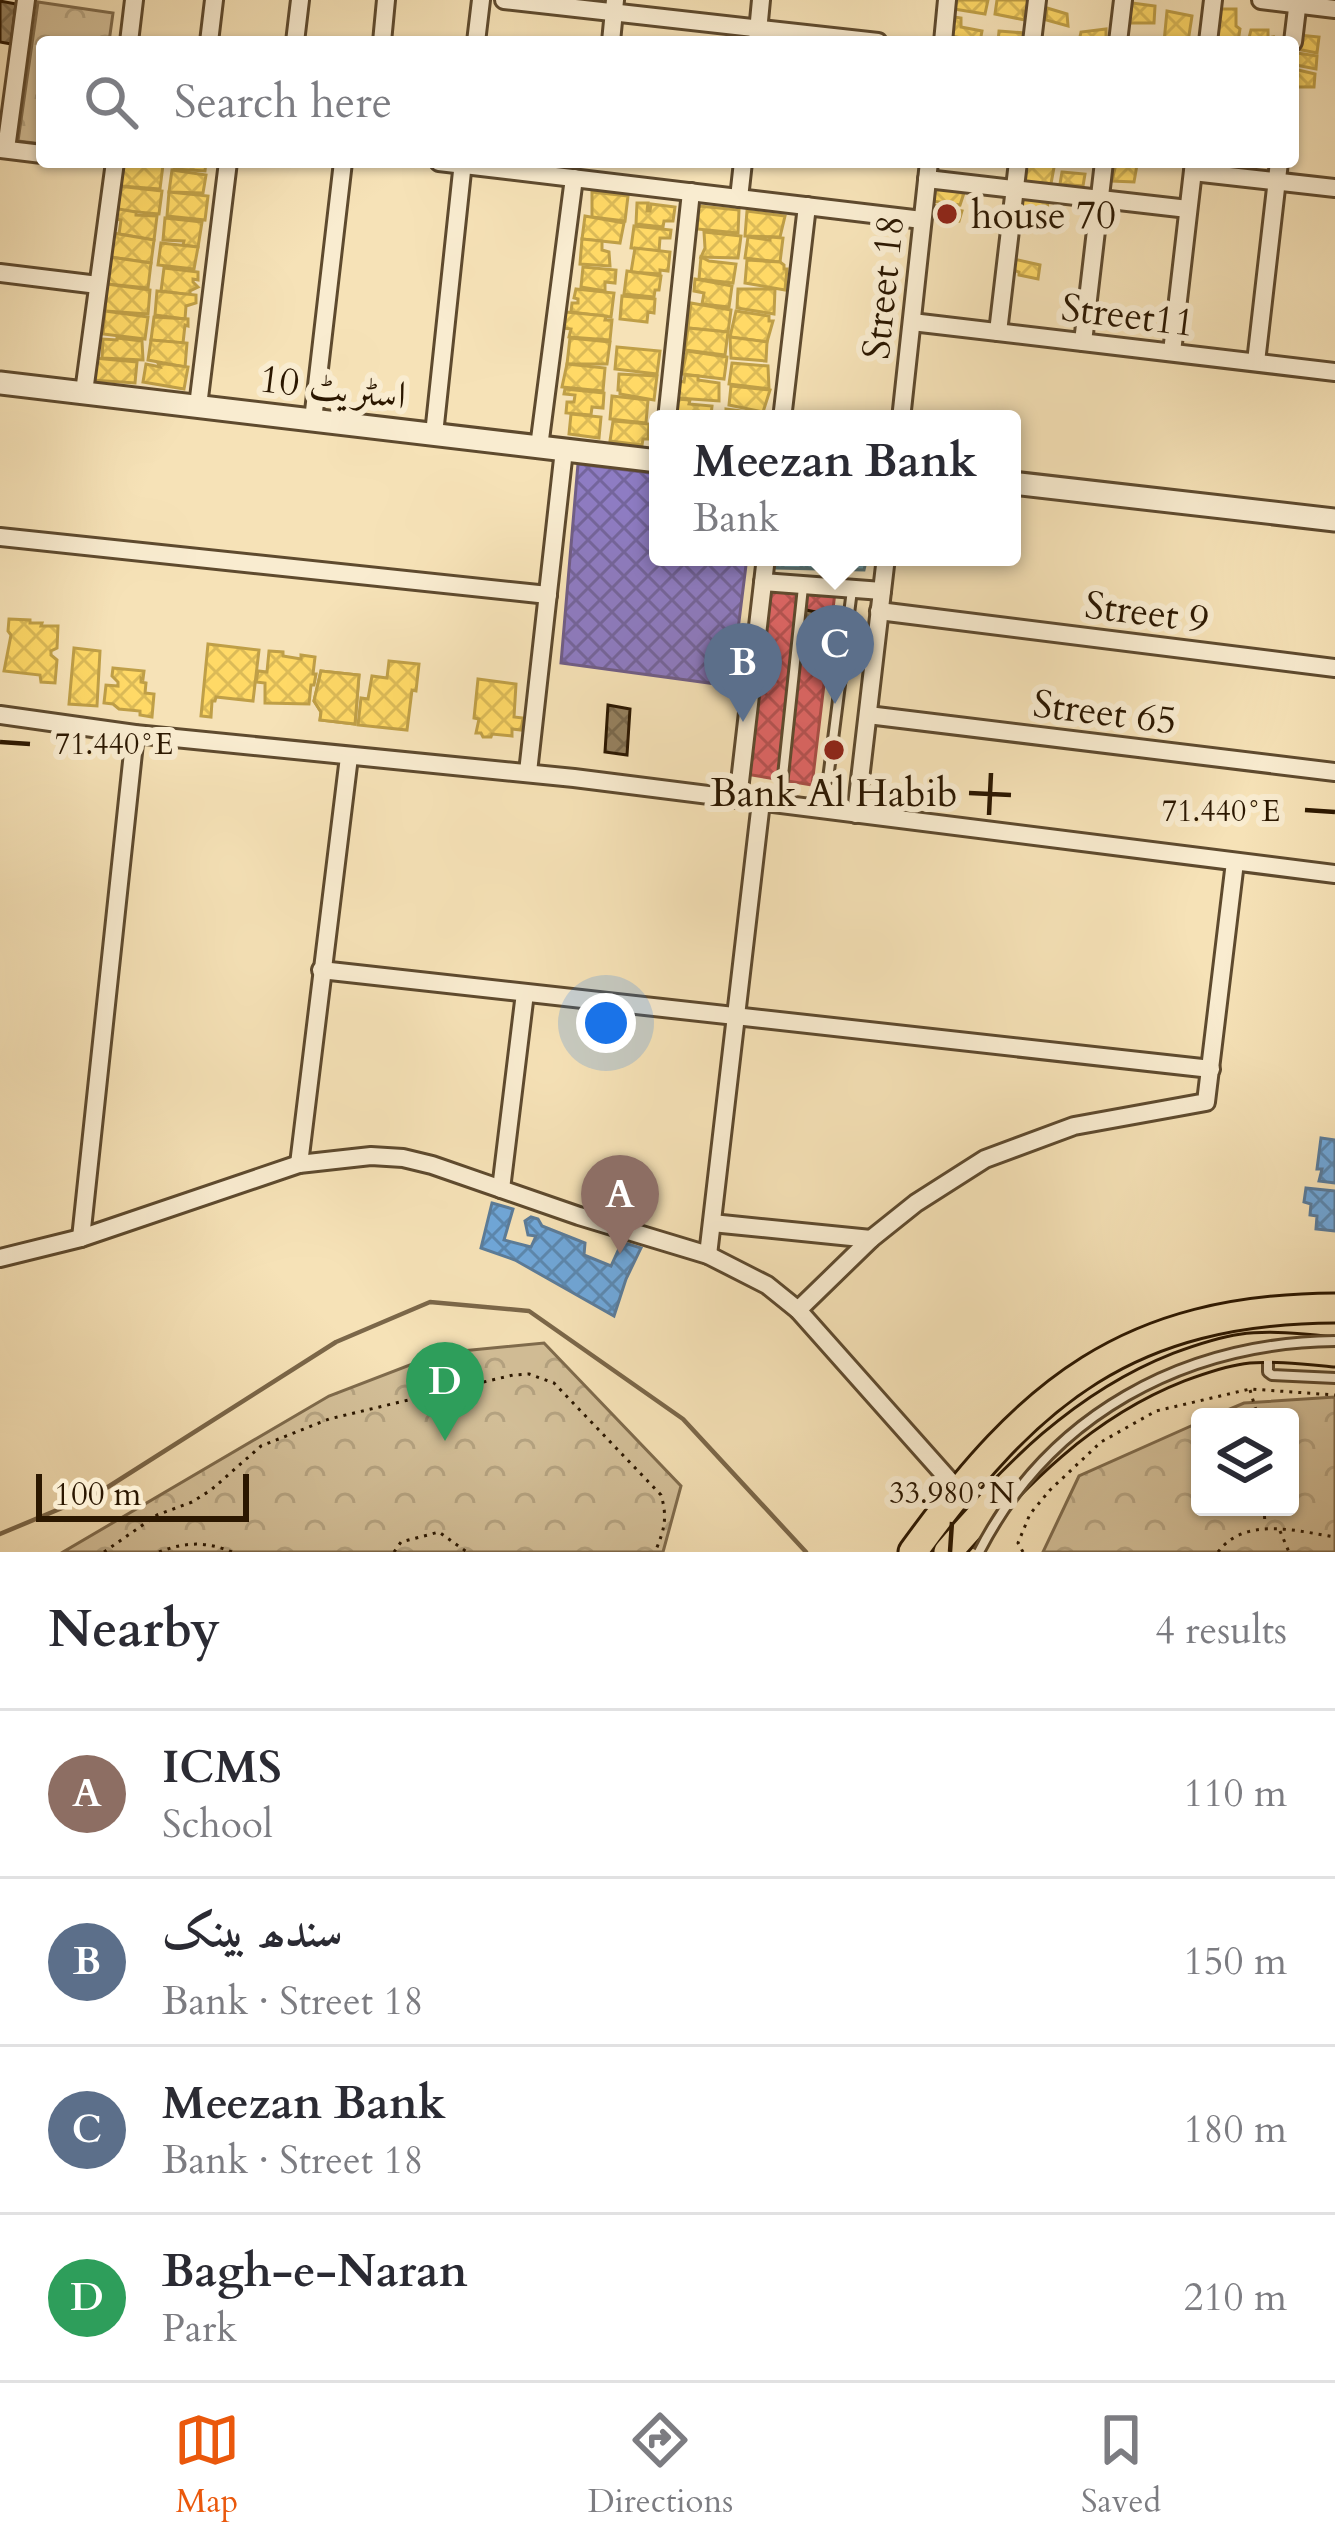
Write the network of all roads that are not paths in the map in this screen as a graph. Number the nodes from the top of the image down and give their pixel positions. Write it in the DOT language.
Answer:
graph roads {
  1 [pos="26,0"];
  2 [pos="122,0"];
  3 [pos="214,0"];
  4 [pos="299,0"];
  5 [pos="386,0"];
  6 [pos="481,0"];
  7 [pos="504,0"];
  8 [pos="761,0"];
  9 [pos="947,0"];
  10 [pos="1037,0"];
  11 [pos="1123,0"];
  12 [pos="1213,0"];
  13 [pos="1261,0"];
  14 [pos="134,1"];
  15 [pos="1298,2"];
  16 [pos="615,6"];
  17 [pos="1335,9"];
  18 [pos="757,35"];
  19 [pos="130,36"];
  20 [pos="209,36"];
  21 [pos="296,36"];
  22 [pos="383,36"];
  23 [pos="477,36"];
  24 [pos="612,36"];
  25 [pos="944,36"];
  26 [pos="1033,36"];
  27 [pos="1119,36"];
  28 [pos="1209,36"];
  29 [pos="1294,36"];
  30 [pos="3,149"];
  31 [pos="36,153"];
  32 [pos="113,168"];
  33 [pos="227,168"];
  34 [pos="343,168"];
  35 [pos="462,168"];
  36 [pos="500,168"];
  37 [pos="742,168"];
  38 [pos="1017,168"];
  39 [pos="1103,168"];
  40 [pos="1193,168"];
  41 [pos="1210,168"];
  42 [pos="596,171"];
  43 [pos="928,171"];
  44 [pos="1278,172"];
  45 [pos="574,178"];
  46 [pos="1335,188"];
  47 [pos="1015,189"];
  48 [pos="691,192"];
  49 [pos="739,198"];
  50 [pos="1100,199"];
  51 [pos="807,206"];
  52 [pos="1188,209"];
  53 [pos="922,220"];
  54 [pos="0,273"];
  55 [pos="98,285"];
  56 [pos="913,322"];
  57 [pos="998,332"];
  58 [pos="1083,342"];
  59 [pos="1335,351"];
  60 [pos="1172,352"];
  61 [pos="1256,362"];
  62 [pos="1334,371"];
  63 [pos="0,383"];
  64 [pos="84,392"];
  65 [pos="198,406"];
  66 [pos="668,410"];
  67 [pos="783,410"];
  68 [pos="903,410"];
  69 [pos="314,420"];
  70 [pos="434,434"];
  71 [pos="538,447"];
  72 [pos="564,450"];
  73 [pos="649,460"];
  74 [pos="1021,483"];
  75 [pos="1335,520"];
  76 [pos="0,537"];
  77 [pos="765,566"];
  78 [pos="885,566"];
  79 [pos="763,582"];
  80 [pos="803,585"];
  81 [pos="852,589"];
  82 [pos="882,591"];
  83 [pos="548,596"];
  84 [pos="880,611"];
  85 [pos="1335,668"];
  86 [pos="0,715"];
  87 [pos="868,715"];
  88 [pos="135,734"];
  89 [pos="349,757"];
  90 [pos="528,772"];
  91 [pos="1335,772"];
  92 [pos="828,779"];
  93 [pos="738,799"];
  94 [pos="770,803"];
  95 [pos="856,814"];
  96 [pos="1235,862"];
  97 [pos="1335,874"];
  98 [pos="321,970"];
  99 [pos="525,993"];
  100 [pos="735,1016"];
  101 [pos="1211,1069"];
  102 [pos="299,1164"];
  103 [pos="501,1189"];
  104 [pos="712,1223"];
  105 [pos="81,1238"];
  106 [pos="871,1239"];
  107 [pos="708,1255"];
  108 [pos="0,1258"];
  109 [pos="1335,1308"];
  110 [pos="798,1310"];
  111 [pos="1335,1341"];
  112 [pos="1268,1348"];
  113 [pos="1335,1352"];
  114 [pos="1335,1378"];
  115 [pos="958,1490"];
  116 [pos="1005,1490"];
  117 [pos="913,1552"];
  118 [pos="948,1552"];
  119 [pos="975,1552"];
  1 -- 30 [label="street"];
  2 -- 14 [label="street"];
  3 -- 20 [label="street"];
  4 -- 21 [label="street"];
  5 -- 22 [label="street"];
  6 -- 23 [label="street"];
  7 -- 16 [label="street"];
  8 -- 18 [label="street"];
  9 -- 25 [label="street"];
  10 -- 26 [label="street"];
  11 -- 27 [label="street"];
  12 -- 28 [label="street"];
  13 -- 15 [label="street"];
  14 -- 19 [label="street"];
  15 -- 17 [label="street"];
  15 -- 29 [label="street"];
  16 -- 18 [label="street"];
  16 -- 24 [label="street"];
  30 -- 31 [label="street"];
  32 -- 55 [label="street"];
  33 -- 65 [label="street"];
  34 -- 69 [label="street"];
  35 -- 70 [label="street"];
  36 -- 45 [label="street"];
  37 -- 49 [label="street"];
  38 -- 47 [label="street"];
  39 -- 50 [label="street"];
  40 -- 52 [label="street"];
  41 -- 44 [label="street"];
  42 -- 45 [label="street"];
  42 -- 48 [label="street"];
  43 -- 47 [label="street"];
  43 -- 53 [label="street, Street 18"];
  44 -- 46 [label="street"];
  44 -- 61 [label="street"];
  45 -- 71 [label="street"];
  47 -- 50 [label="street"];
  47 -- 57 [label="street"];
  48 -- 49 [label="street"];
  48 -- 66 [label="street"];
  49 -- 51 [label="street"];
  50 -- 52 [label="street"];
  50 -- 58 [label="street"];
  51 -- 53 [label="street"];
  51 -- 67 [label="street"];
  52 -- 60 [label="street"];
  53 -- 56 [label="street, Street 18"];
  54 -- 55 [label="street"];
  55 -- 64 [label="street"];
  56 -- 57 [label="street, Street11"];
  56 -- 68 [label="street, Street 18"];
  57 -- 58 [label="street, Street11"];
  58 -- 60 [label="street, Street11"];
  59 -- 62 [label="street"];
  60 -- 61 [label="street, Street11"];
  61 -- 62 [label="street, Street11"];
  63 -- 64 [label="street, اسٹریٹ 10"];
  64 -- 65 [label="street, اسٹریٹ 10"];
  65 -- 69 [label="street, اسٹریٹ 10"];
  69 -- 70 [label="street, اسٹریٹ 10"];
  70 -- 71 [label="street, اسٹریٹ 10"];
  71 -- 72 [label="street, اسٹریٹ 10"];
  72 -- 73 [label="street, اسٹریٹ 10"];
  72 -- 83 [label="street"];
  74 -- 75 [label="street"];
  76 -- 83 [label="street"];
  77 -- 79 [label="street"];
  78 -- 82 [label="street"];
  79 -- 80 [label="street"];
  79 -- 93 [label="street"];
  80 -- 81 [label="street"];
  80 -- 94 [label="lane"];
  81 -- 82 [label="street"];
  81 -- 92 [label="lane"];
  82 -- 84 [label="street"];
  83 -- 90 [label="street"];
  84 -- 85 [label="street, Street 9"];
  84 -- 87 [label="street"];
  86 -- 88 [label="street"];
  87 -- 91 [label="street, Street 65"];
  87 -- 95 [label="street"];
  88 -- 89 [label="street"];
  88 -- 105 [label="street"];
  89 -- 90 [label="street"];
  89 -- 98 [label="street"];
  90 -- 93 [label="street"];
  93 -- 94 [label="street"];
  94 -- 95 [label="street"];
  94 -- 100 [label="street"];
  95 -- 96 [label="street"];
  96 -- 97 [label="street"];
  96 -- 101 [label="street"];
  98 -- 99 [label="street"];
  98 -- 102 [label="street"];
  99 -- 100 [label="street"];
  99 -- 103 [label="street"];
  100 -- 101 [label="street"];
  100 -- 104 [label="street"];
  101 -- 106 [label="street"];
  102 -- 103 [label="street"];
  102 -- 105 [label="street"];
  103 -- 107 [label="street"];
  104 -- 106 [label="street"];
  104 -- 107 [label="street"];
  105 -- 108 [label="street"];
  106 -- 110 [label="street"];
  107 -- 110 [label="street"];
  109 -- 115 [label="highway"];
  110 -- 115 [label="street"];
  111 -- 119 [label="lane, bridge"];
  112 -- 113 [label="highway"];
  112 -- 114 [label="lane"];
  112 -- 116 [label="highway"];
  115 -- 117 [label="highway"];
  116 -- 118 [label="highway"];
  116 -- 119 [label="highway"];
}
